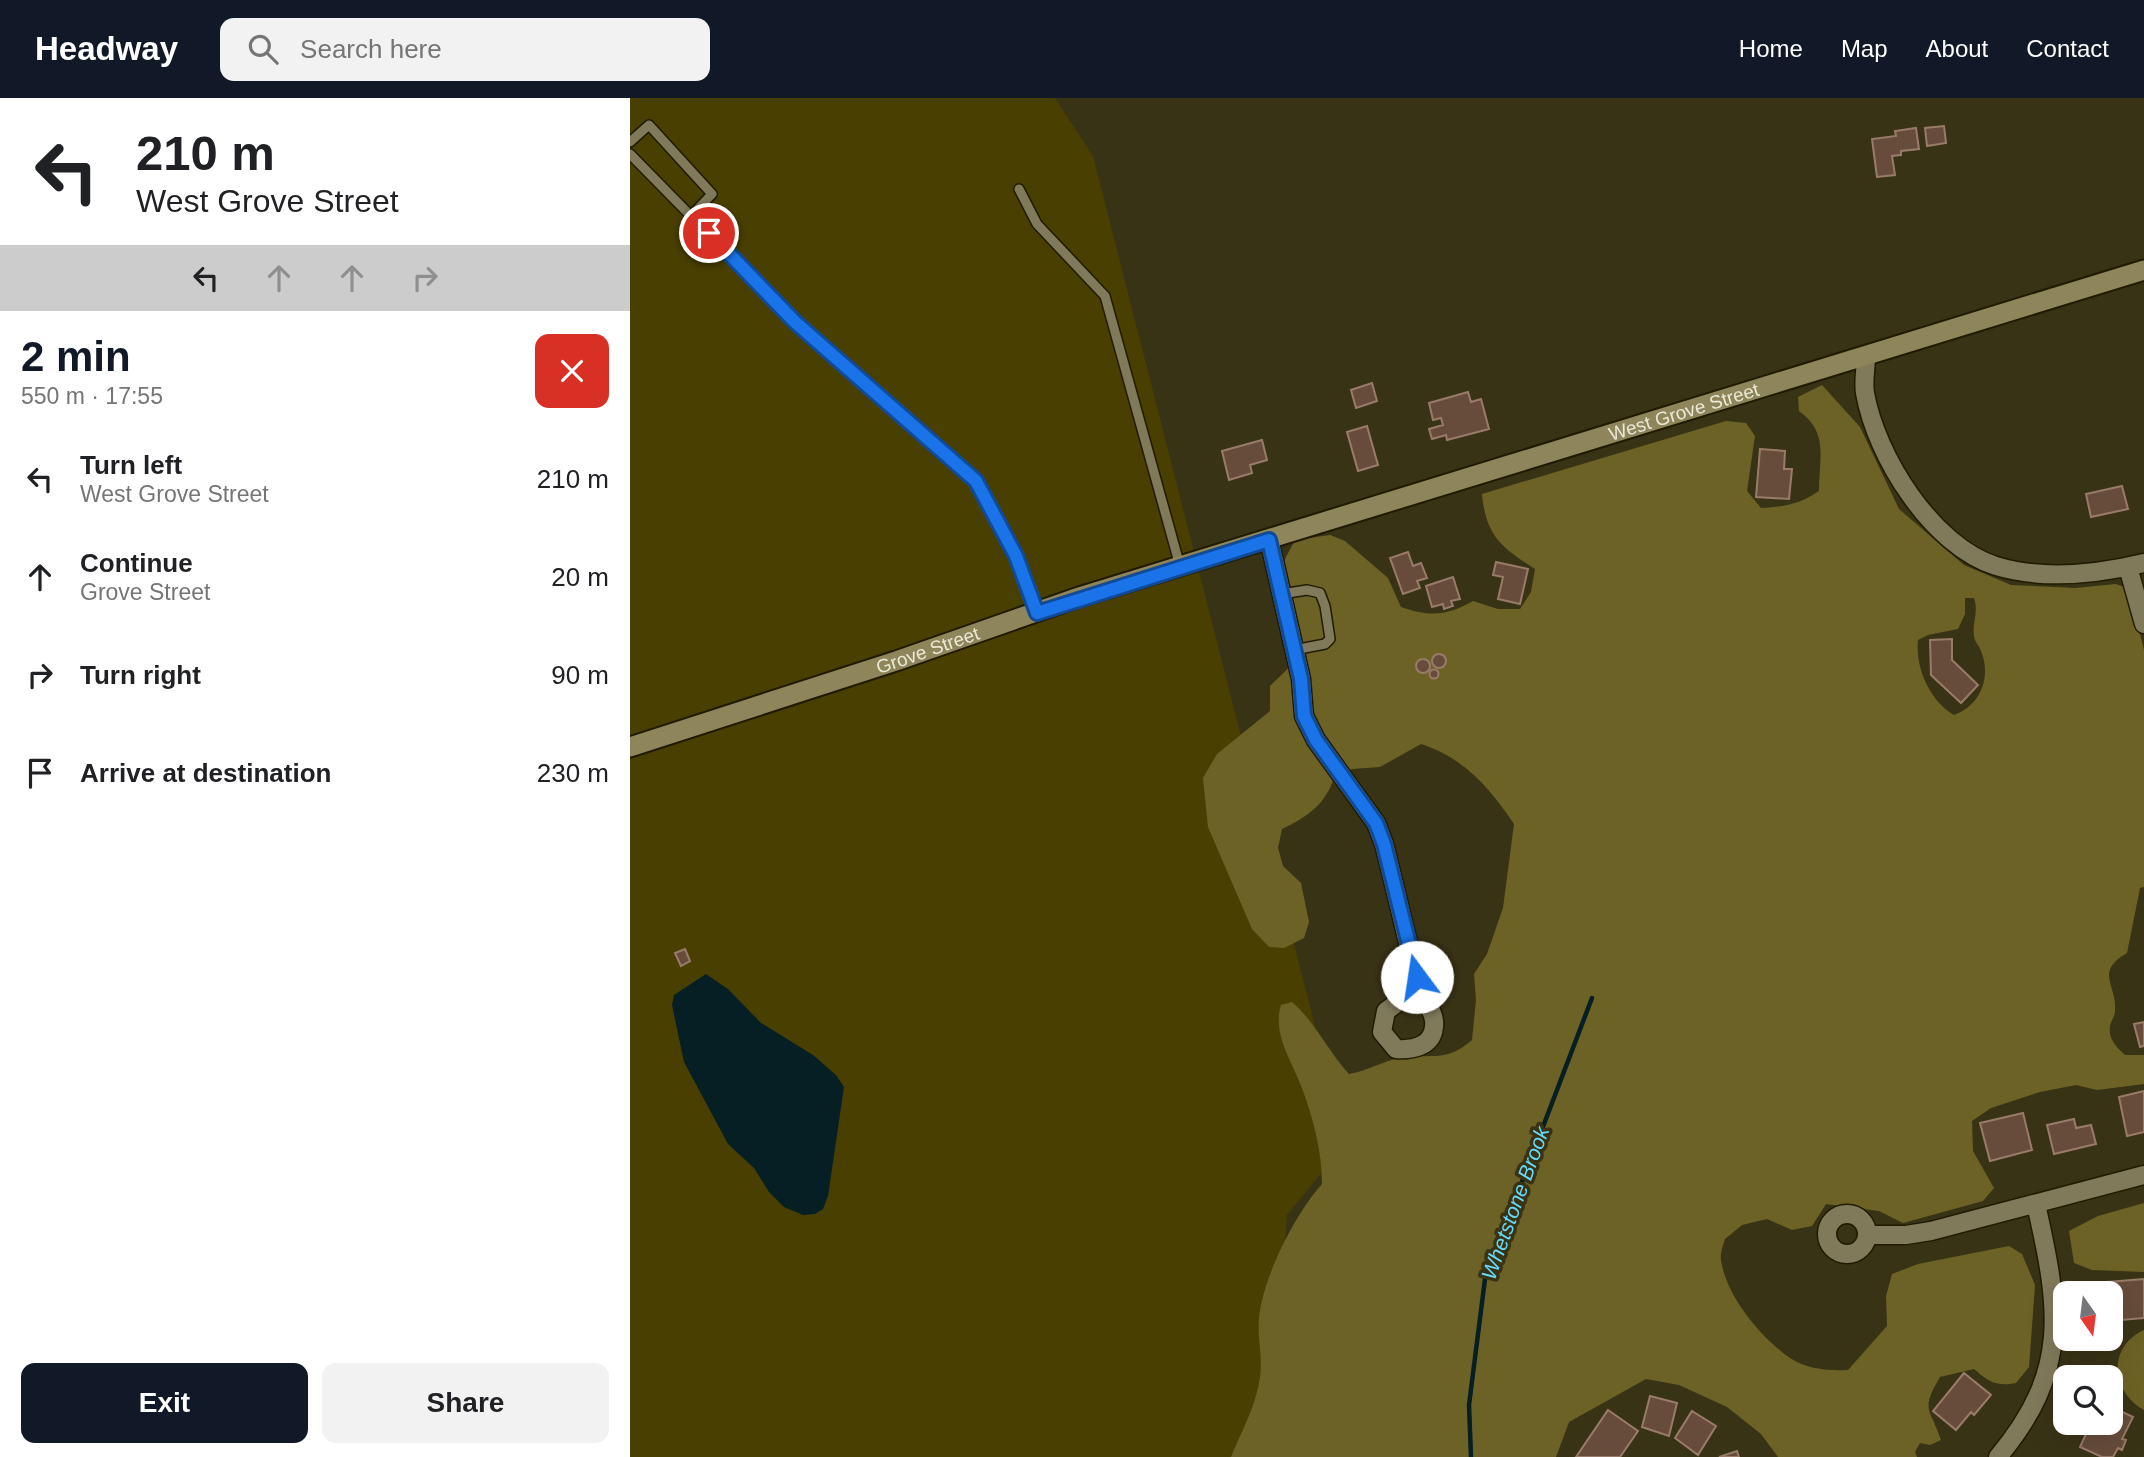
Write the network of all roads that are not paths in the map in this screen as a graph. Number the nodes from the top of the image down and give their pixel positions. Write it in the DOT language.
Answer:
graph roads {
  1 [pos="630,142"];
  2 [pos="630,154"];
  3 [pos="1019,189"];
  4 [pos="692,215"];
  5 [pos="2144,270"];
  6 [pos="1866,356"];
  7 [pos="1269,540"];
  8 [pos="1225,553"];
  9 [pos="2136,565"];
  10 [pos="1180,566"];
  11 [pos="1281,594"];
  12 [pos="1037,613"];
  13 [pos="2144,624"];
  14 [pos="1294,650"];
  15 [pos="630,747"];
  16 [pos="1419,986"];
  17 [pos="2144,1175"];
  18 [pos="2036,1204"];
  19 [pos="1867,1235"];
  20 [pos="1998,1457"];
  1 -- 4 [label="lane"];
  2 -- 4 [label="lane"];
  3 -- 10 [label="lane"];
  4 -- 12 [label="lane"];
  5 -- 6 [label="main road, West Grove Street"];
  6 -- 7 [label="main road, West Grove Street"];
  6 -- 9 [label="street"];
  7 -- 8 [label="main road, West Grove Street"];
  7 -- 11 [label="street"];
  8 -- 10 [label="main road, Grove Street"];
  9 -- 13 [label="street"];
  10 -- 12 [label="main road, Grove Street"];
  11 -- 14 [label="street"];
  11 -- 14 [label="lane"];
  12 -- 15 [label="main road, Grove Street"];
  14 -- 16 [label="street"];
  17 -- 18 [label="street"];
  18 -- 19 [label="street"];
  18 -- 20 [label="street"];
}
